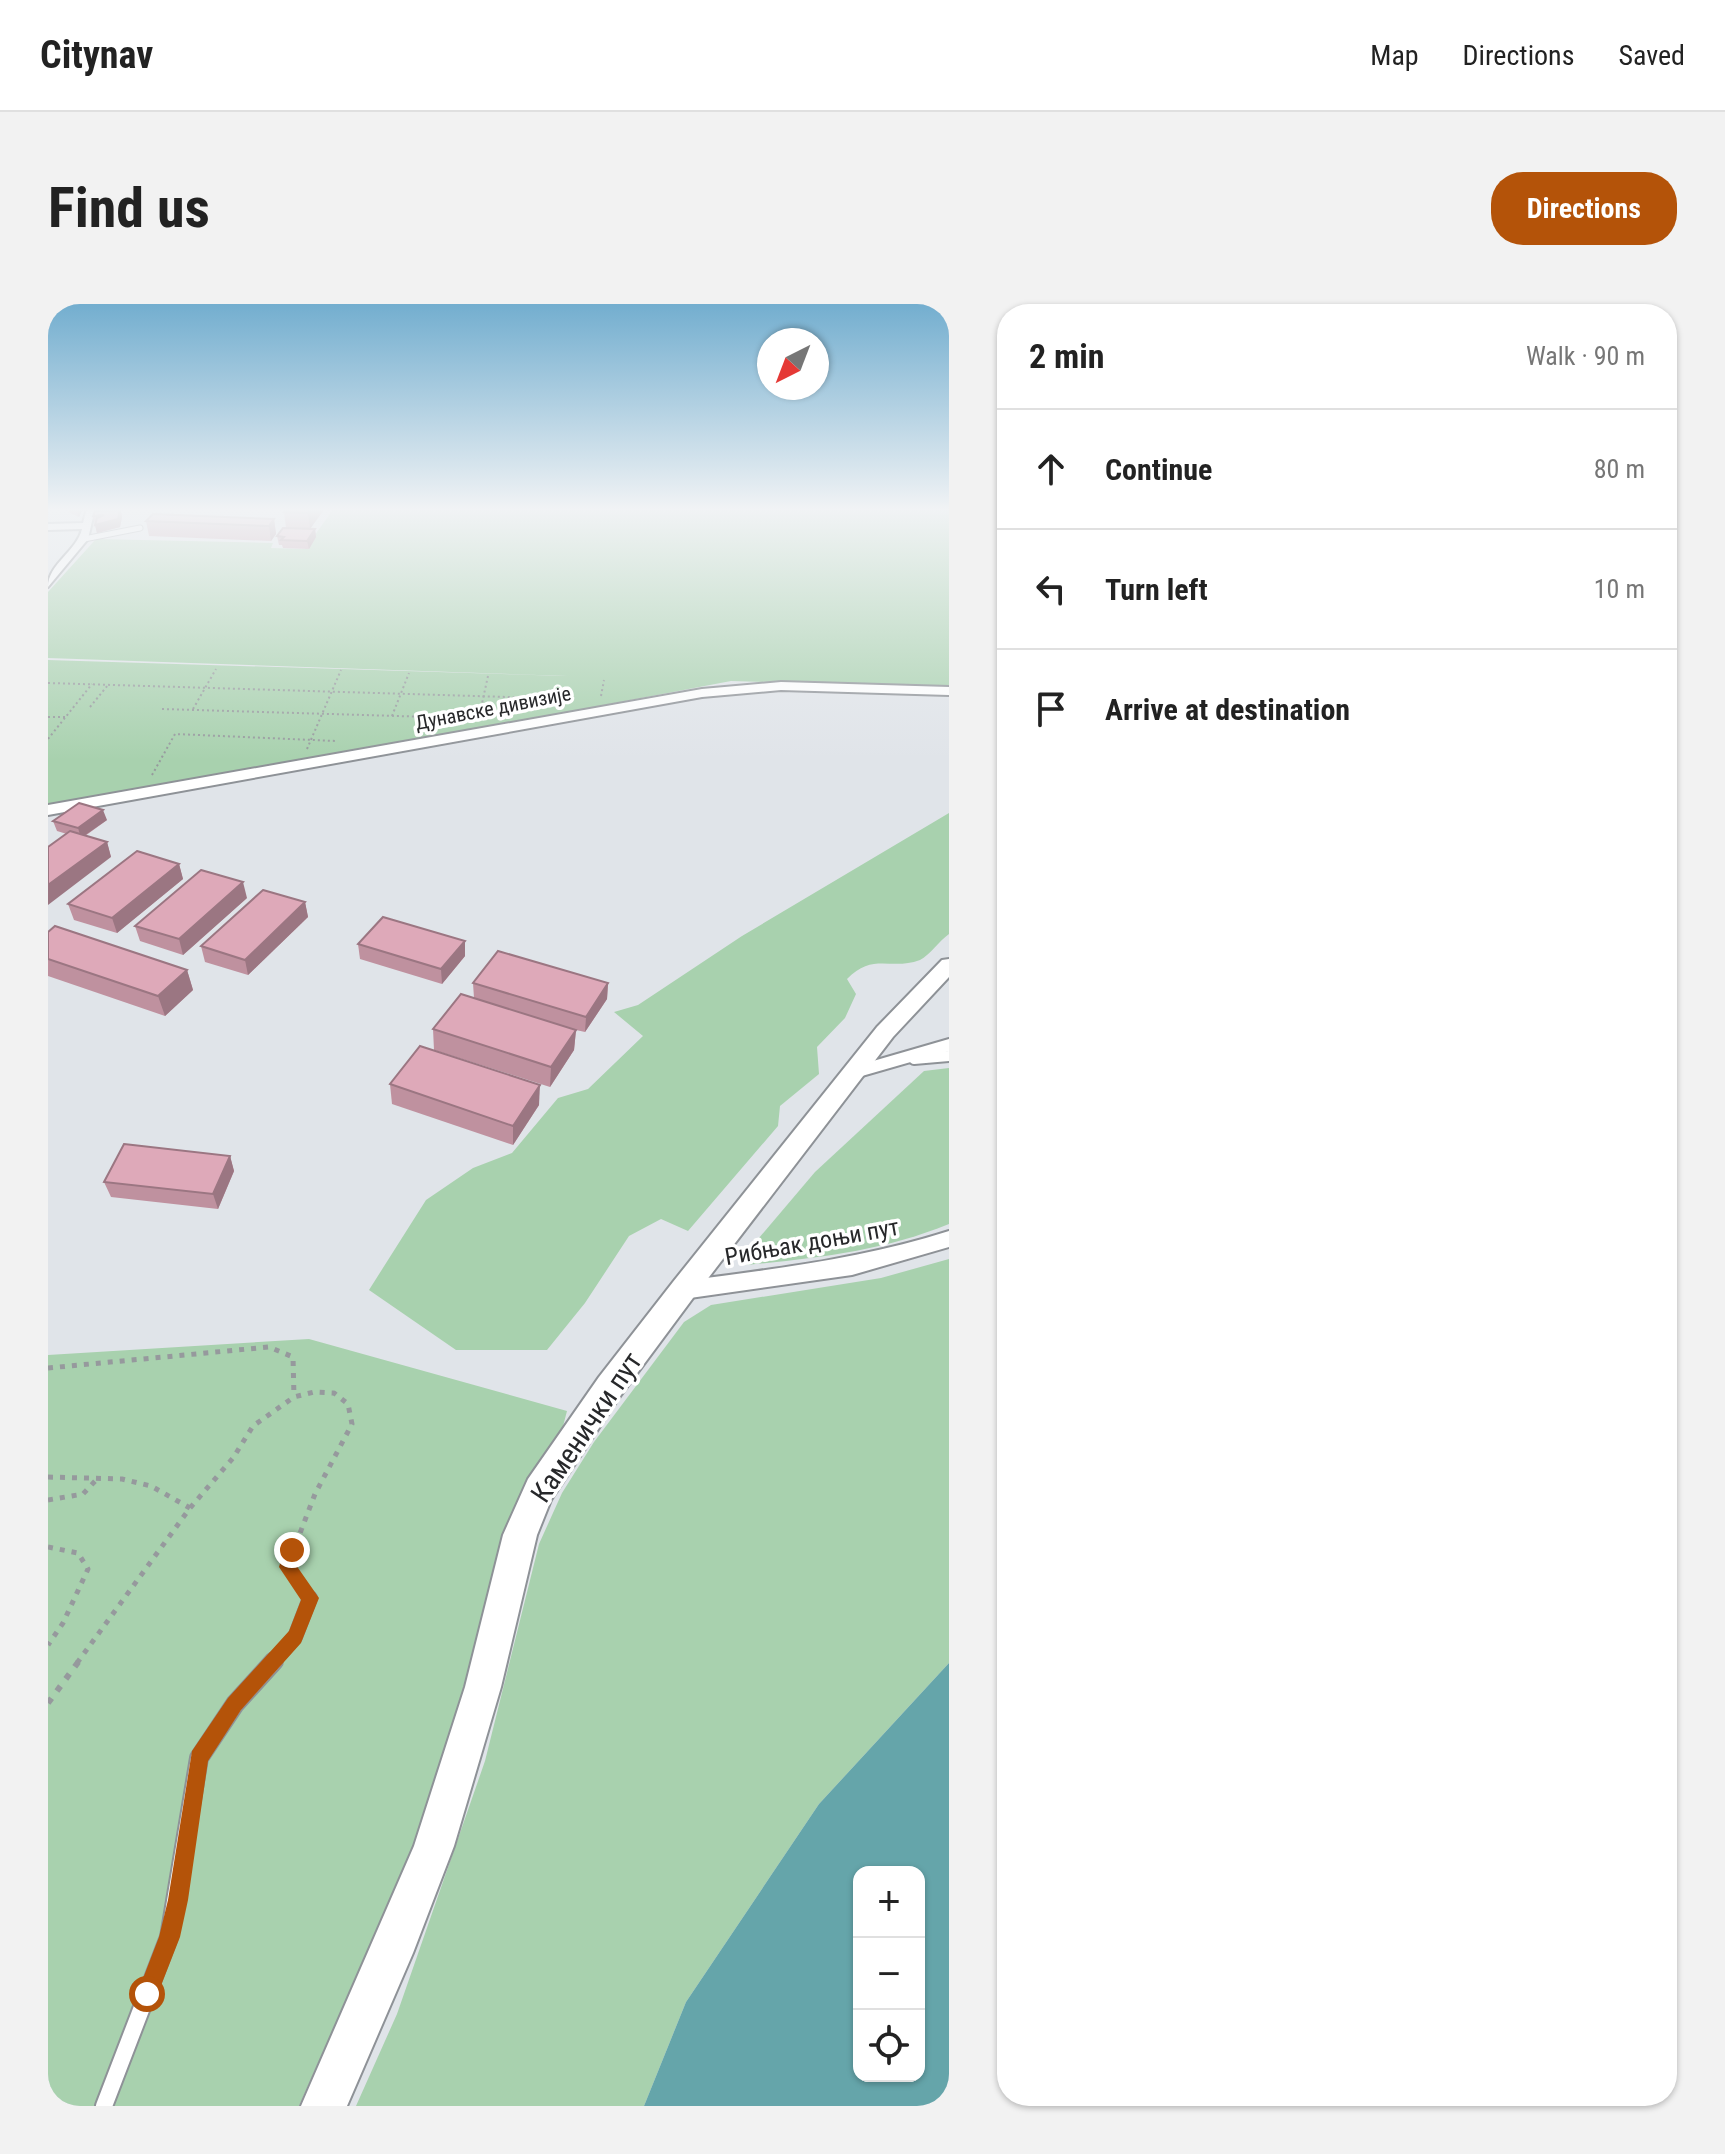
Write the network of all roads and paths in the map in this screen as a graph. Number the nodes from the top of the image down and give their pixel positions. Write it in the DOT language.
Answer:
graph roads {
  1 [pos="216,669"];
  2 [pos="341,670"];
  3 [pos="409,673"];
  4 [pos="488,676"];
  5 [pos="604,680"];
  6 [pos="48,683"];
  7 [pos="92,684"];
  8 [pos="108,685"];
  9 [pos="204,688"];
  10 [pos="949,691"];
  11 [pos="333,692"];
  12 [pos="402,694"];
  13 [pos="484,697"];
  14 [pos="591,698"];
  15 [pos="580,700"];
  16 [pos="90,707"];
  17 [pos="162,709"];
  18 [pos="193,709"];
  19 [pos="322,713"];
  20 [pos="392,716"];
  21 [pos="48,717"];
  22 [pos="66,717"];
  23 [pos="465,718"];
  24 [pos="479,719"];
  25 [pos="48,739"];
  26 [pos="311,740"];
  27 [pos="340,741"];
  28 [pos="306,751"];
  29 [pos="151,777"];
  30 [pos="48,810"];
  31 [pos="949,965"];
  32 [pos="949,1045"];
  33 [pos="949,1056"];
  34 [pos="900,1060"];
  35 [pos="855,1072"];
  36 [pos="949,1239"];
  37 [pos="683,1290"];
  38 [pos="48,1368"];
  39 [pos="294,1397"];
  40 [pos="48,1477"];
  41 [pos="98,1479"];
  42 [pos="48,1500"];
  43 [pos="190,1508"];
  44 [pos="48,1547"];
  45 [pos="310,1598"];
  46 [pos="48,1645"];
  47 [pos="48,1703"];
  48 [pos="104,2106"];
  49 [pos="324,2106"];
  1 -- 9 [label="path"];
  2 -- 11 [label="path"];
  3 -- 12 [label="path"];
  4 -- 13 [label="path"];
  5 -- 14 [label="path"];
  6 -- 7 [label="path"];
  7 -- 8 [label="path"];
  7 -- 22 [label="path"];
  8 -- 9 [label="path"];
  8 -- 16 [label="path"];
  9 -- 11 [label="path"];
  9 -- 18 [label="path"];
  10 -- 30 [label="street, Дунавске дивизије"];
  11 -- 12 [label="path"];
  11 -- 19 [label="path"];
  12 -- 13 [label="path"];
  12 -- 20 [label="path"];
  13 -- 15 [label="path"];
  13 -- 24 [label="path"];
  17 -- 18 [label="path"];
  18 -- 19 [label="path"];
  19 -- 20 [label="path"];
  19 -- 26 [label="path"];
  20 -- 23 [label="path"];
  21 -- 22 [label="path"];
  22 -- 25 [label="path"];
  26 -- 27 [label="path"];
  26 -- 28 [label="path"];
  26 -- 29 [label="path"];
  31 -- 35 [label="street, Каменички пут"];
  32 -- 34 [label="street"];
  33 -- 34 [label="lane"];
  34 -- 35 [label="street"];
  35 -- 37 [label="street, Каменички пут"];
  36 -- 37 [label="street, Рибњак доњи пут"];
  37 -- 49 [label="street, Каменички пут"];
  38 -- 39 [label="path"];
  39 -- 43 [label="path"];
  39 -- 45 [label="path"];
  40 -- 41 [label="path"];
  41 -- 42 [label="path"];
  41 -- 43 [label="path"];
  43 -- 47 [label="path"];
  44 -- 46 [label="path"];
  45 -- 48 [label="lane"];
}
